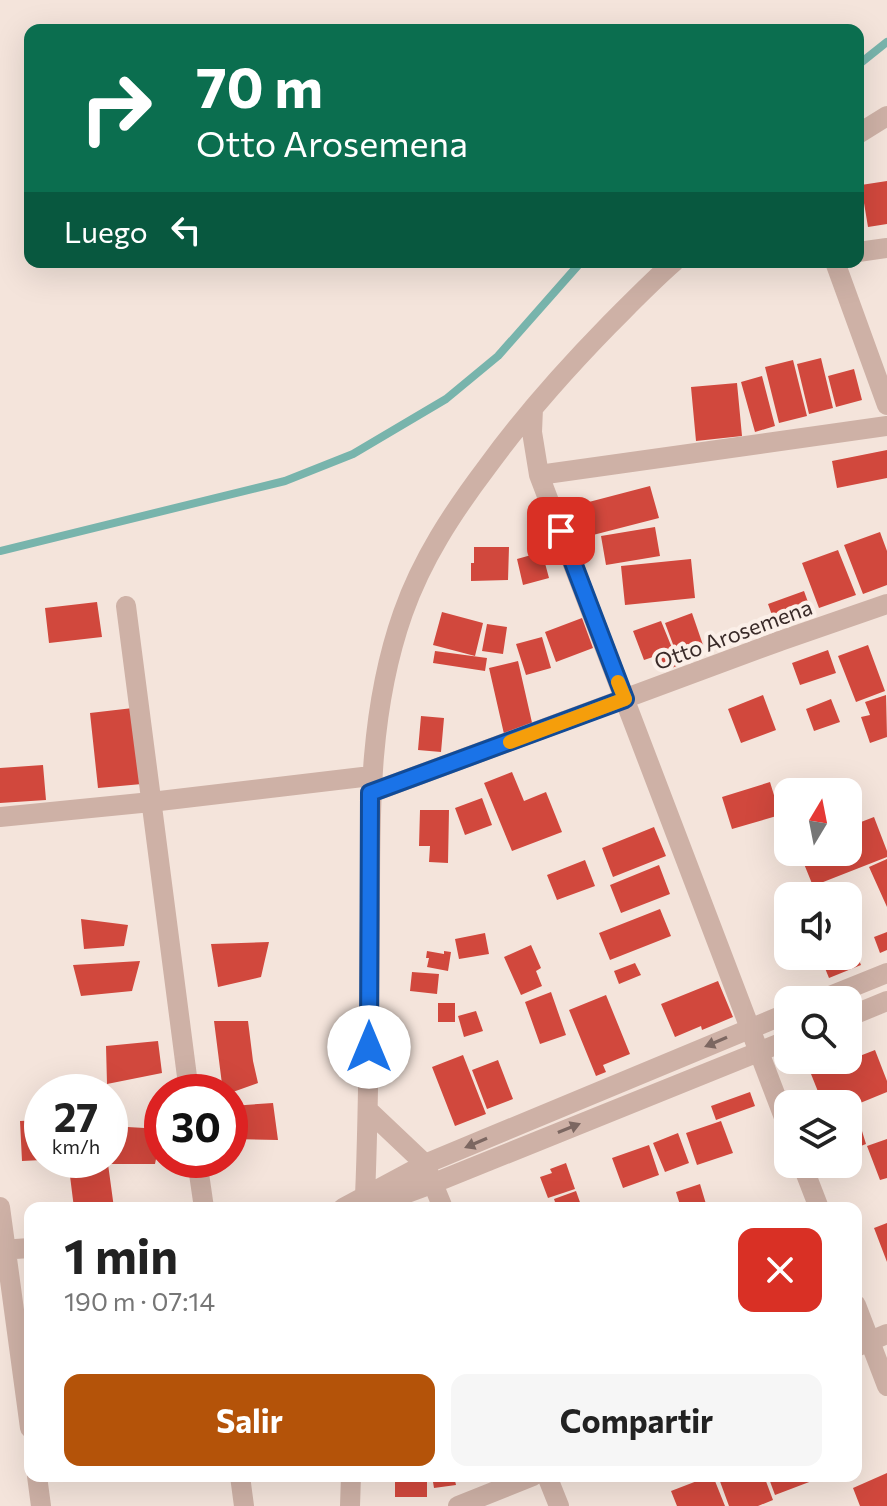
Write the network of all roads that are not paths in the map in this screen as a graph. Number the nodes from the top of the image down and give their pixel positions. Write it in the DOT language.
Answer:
graph roads {
  1 [pos="887,116"];
  2 [pos="864,130"];
  3 [pos="887,248"];
  4 [pos="864,251"];
  5 [pos="668,268"];
  6 [pos="837,268"];
  7 [pos="887,405"];
  8 [pos="533,408"];
  9 [pos="887,426"];
  10 [pos="539,475"];
  11 [pos="887,604"];
  12 [pos="126,606"];
  13 [pos="625,699"];
  14 [pos="371,784"];
  15 [pos="151,802"];
  16 [pos="0,817"];
  17 [pos="887,973"];
  18 [pos="855,986"];
  19 [pos="887,1001"];
  20 [pos="862,1011"];
  21 [pos="774,1019"];
  22 [pos="751,1028"];
  23 [pos="774,1046"];
  24 [pos="759,1052"];
  25 [pos="187,1074"];
  26 [pos="774,1091"];
  27 [pos="369,1111"];
  28 [pos="425,1164"];
  29 [pos="200,1178"];
  30 [pos="807,1178"];
  31 [pos="434,1183"];
  32 [pos="203,1202"];
  33 [pos="365,1202"];
  34 [pos="368,1202"];
  35 [pos="372,1202"];
  36 [pos="441,1202"];
  37 [pos="817,1202"];
  38 [pos="0,1207"];
  39 [pos="24,1248"];
  40 [pos="3,1250"];
  41 [pos="862,1319"];
  42 [pos="871,1341"];
  43 [pos="887,1386"];
  44 [pos="24,1388"];
  45 [pos="38,1482"];
  46 [pos="241,1482"];
  47 [pos="351,1482"];
  48 [pos="518,1482"];
  49 [pos="549,1482"];
  50 [pos="41,1506"];
  51 [pos="244,1506"];
  52 [pos="350,1506"];
  53 [pos="458,1506"];
  54 [pos="559,1506"];
  1 -- 2 [label="street"];
  3 -- 4 [label="street"];
  5 -- 8 [label="street"];
  6 -- 7 [label="street"];
  8 -- 10 [label="street"];
  8 -- 14 [label="street"];
  9 -- 10 [label="street"];
  10 -- 13 [label="street"];
  11 -- 13 [label="street, Otto Arosemena"];
  12 -- 15 [label="street"];
  13 -- 14 [label="street, Otto Arosemena"];
  13 -- 22 [label="street"];
  14 -- 15 [label="street, Otto Arosemena"];
  14 -- 27 [label="street"];
  15 -- 16 [label="street, Otto Arosemena"];
  15 -- 25 [label="street"];
  17 -- 18 [label="street"];
  19 -- 20 [label="street"];
  21 -- 22 [label="street"];
  22 -- 24 [label="street"];
  22 -- 28 [label="street, one-way"];
  23 -- 24 [label="street"];
  24 -- 26 [label="street"];
  31 -- 24 [label="street, one-way"];
  27 -- 28 [label="street"];
  27 -- 33 [label="street"];
  28 -- 31 [label="street"];
  28 -- 34 [label="street"];
  29 -- 32 [label="street"];
  30 -- 37 [label="street"];
  31 -- 35 [label="street"];
  31 -- 36 [label="street"];
  38 -- 40 [label="street"];
  39 -- 40 [label="street"];
  40 -- 44 [label="street"];
  41 -- 42 [label="street"];
  42 -- 43 [label="street"];
  45 -- 50 [label="street"];
  46 -- 51 [label="street"];
  47 -- 52 [label="street"];
  48 -- 53 [label="street"];
  49 -- 54 [label="street"];
}
